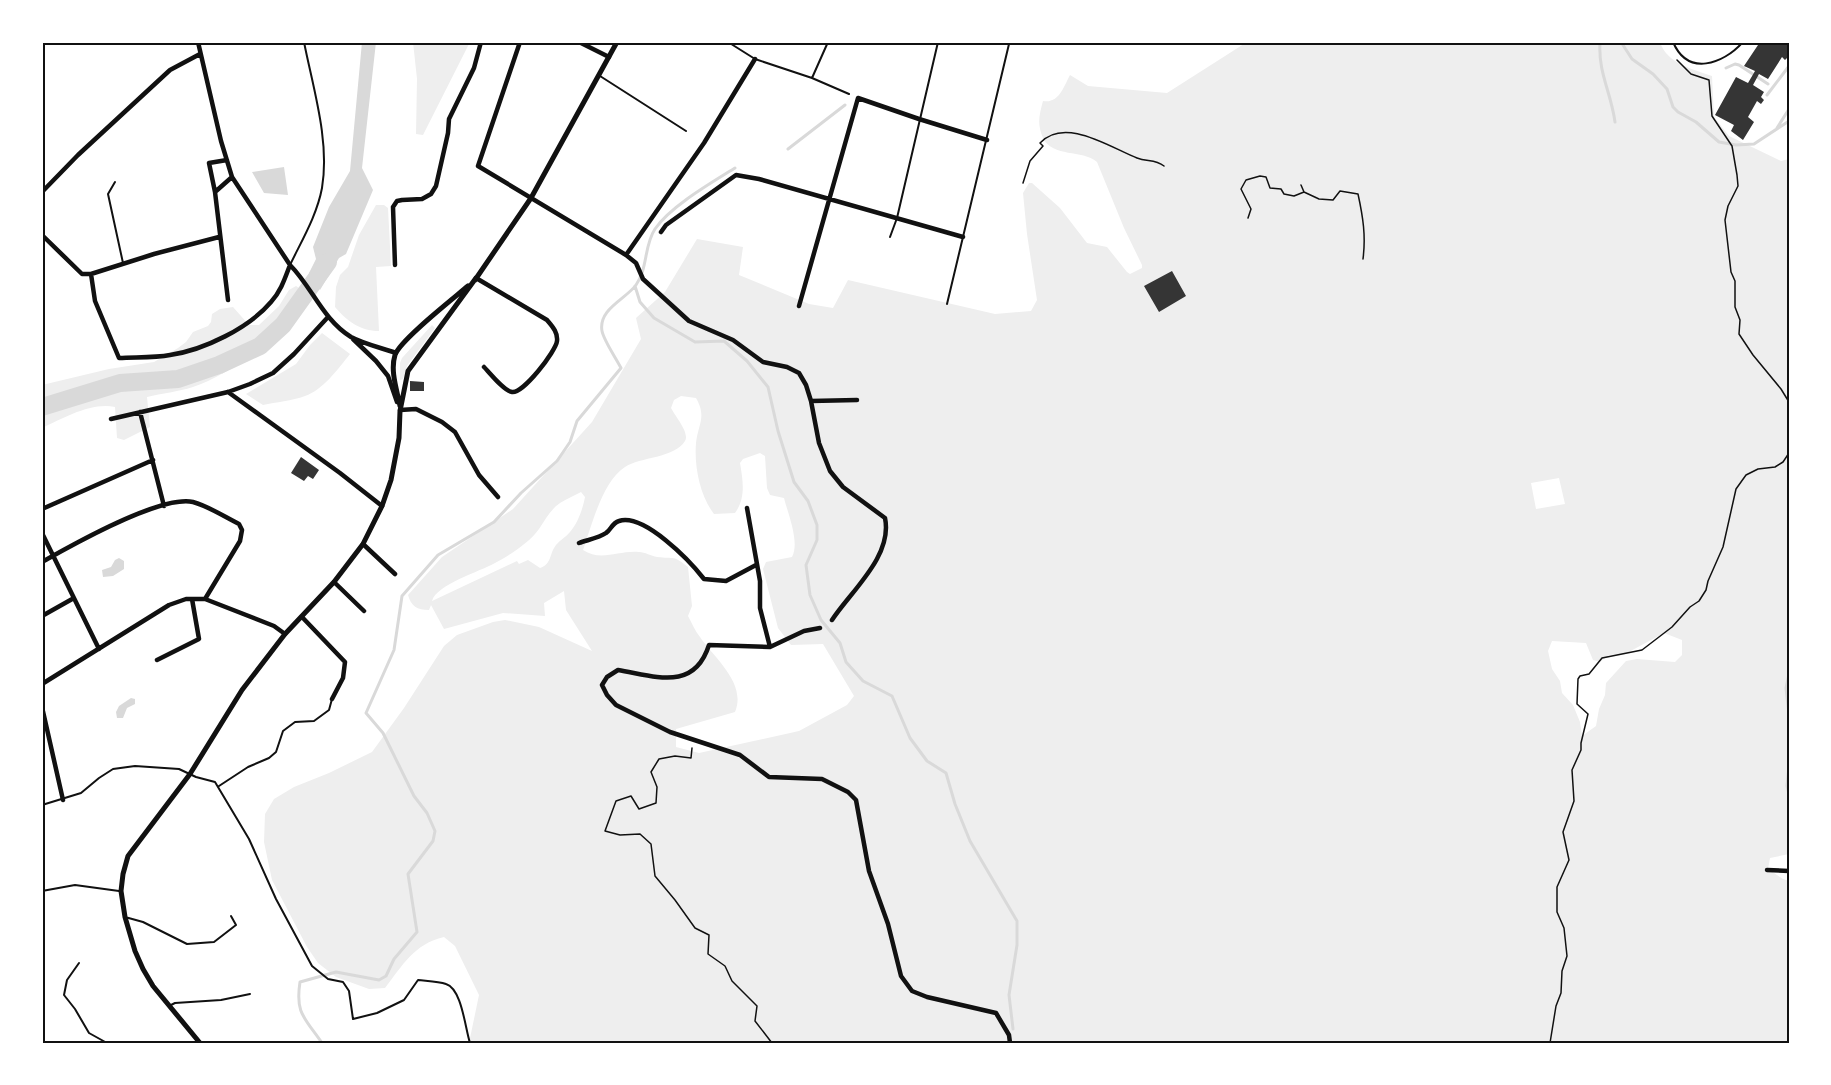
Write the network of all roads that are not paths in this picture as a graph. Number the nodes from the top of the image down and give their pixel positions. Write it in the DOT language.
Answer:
graph roads {
  1 [pos="198,42"];
  2 [pos="304,42"];
  3 [pos="481,42"];
  4 [pos="520,42"];
  5 [pos="579,42"];
  6 [pos="617,42"];
  7 [pos="728,42"];
  8 [pos="828,42"];
  9 [pos="938,42"];
  10 [pos="1004,42"];
  11 [pos="1673,42"];
  12 [pos="1743,42"];
  13 [pos="200,54"];
  14 [pos="609,57"];
  15 [pos="755,58"];
  16 [pos="598,75"];
  17 [pos="812,78"];
  18 [pos="849,94"];
  19 [pos="919,119"];
  20 [pos="686,131"];
  21 [pos="987,140"];
  22 [pos="227,160"];
  23 [pos="232,177"];
  24 [pos="115,182"];
  25 [pos="42,192"];
  26 [pos="215,192"];
  27 [pos="531,198"];
  28 [pos="830,199"];
  29 [pos="897,218"];
  30 [pos="661,232"];
  31 [pos="42,235"];
  32 [pos="219,237"];
  33 [pos="890,237"];
  34 [pos="963,237"];
  35 [pos="626,255"];
  36 [pos="123,264"];
  37 [pos="290,265"];
  38 [pos="395,265"];
  39 [pos="91,274"];
  40 [pos="476,278"];
  41 [pos="228,300"];
  42 [pos="946,304"];
  43 [pos="798,306"];
  44 [pos="328,317"];
  45 [pos="351,337"];
  46 [pos="396,353"];
  47 [pos="484,367"];
  48 [pos="228,392"];
  49 [pos="857,400"];
  50 [pos="811,401"];
  51 [pos="400,411"];
  52 [pos="140,412"];
  53 [pos="111,419"];
  54 [pos="153,460"];
  55 [pos="498,496"];
  56 [pos="164,506"];
  57 [pos="382,506"];
  58 [pos="747,508"];
  59 [pos="42,509"];
  60 [pos="42,533"];
  61 [pos="579,543"];
  62 [pos="363,544"];
  63 [pos="53,556"];
  64 [pos="42,562"];
  65 [pos="756,565"];
  66 [pos="395,574"];
  67 [pos="334,582"];
  68 [pos="74,598"];
  69 [pos="192,599"];
  70 [pos="205,599"];
  71 [pos="364,611"];
  72 [pos="42,616"];
  73 [pos="302,617"];
  74 [pos="832,620"];
  75 [pos="820,628"];
  76 [pos="285,634"];
  77 [pos="770,647"];
  78 [pos="99,649"];
  79 [pos="157,660"];
  80 [pos="42,684"];
  81 [pos="332,699"];
  82 [pos="42,707"];
  83 [pos="190,774"];
  84 [pos="219,786"];
  85 [pos="63,800"];
  86 [pos="42,805"];
  87 [pos="1767,870"];
  88 [pos="1789,871"];
  89 [pos="42,891"];
  90 [pos="121,891"];
  91 [pos="231,916"];
  92 [pos="125,917"];
  93 [pos="79,963"];
  94 [pos="250,994"];
  95 [pos="168,1006"];
  96 [pos="107,1043"];
  97 [pos="200,1043"];
  98 [pos="470,1043"];
  99 [pos="1011,1043"];
  1 -- 13 [label="street"];
  2 -- 37 [label="lane"];
  3 -- 38 [label="street"];
  4 -- 27 [label="street"];
  5 -- 14 [label="street"];
  6 -- 14 [label="street"];
  7 -- 15 [label="lane"];
  8 -- 17 [label="lane"];
  9 -- 19 [label="lane"];
  10 -- 21 [label="lane"];
  11 -- 12 [label="lane"];
  13 -- 22 [label="street"];
  13 -- 25 [label="street"];
  14 -- 16 [label="street"];
  15 -- 17 [label="lane"];
  15 -- 35 [label="street"];
  16 -- 20 [label="lane"];
  16 -- 27 [label="street"];
  17 -- 18 [label="lane"];
  19 -- 21 [label="street"];
  19 -- 28 [label="street"];
  19 -- 29 [label="lane"];
  21 -- 34 [label="lane"];
  22 -- 23 [label="street"];
  22 -- 26 [label="street"];
  23 -- 26 [label="street"];
  23 -- 37 [label="street"];
  24 -- 36 [label="lane"];
  26 -- 32 [label="street"];
  27 -- 35 [label="street"];
  27 -- 40 [label="street"];
  28 -- 29 [label="street"];
  28 -- 30 [label="street"];
  28 -- 43 [label="street"];
  29 -- 33 [label="lane"];
  29 -- 34 [label="street"];
  31 -- 39 [label="street"];
  32 -- 36 [label="street"];
  32 -- 41 [label="street"];
  34 -- 42 [label="lane"];
  35 -- 50 [label="street"];
  36 -- 39 [label="street"];
  37 -- 39 [label="street"];
  37 -- 44 [label="street"];
  40 -- 46 [label="street"];
  40 -- 47 [label="street"];
  40 -- 51 [label="street"];
  44 -- 45 [label="street"];
  44 -- 48 [label="street"];
  45 -- 46 [label="street"];
  45 -- 51 [label="street"];
  46 -- 51 [label="street"];
  48 -- 52 [label="street"];
  48 -- 57 [label="street"];
  49 -- 50 [label="street"];
  50 -- 74 [label="street"];
  51 -- 55 [label="street"];
  51 -- 57 [label="street"];
  52 -- 53 [label="street"];
  52 -- 54 [label="street"];
  54 -- 56 [label="street"];
  54 -- 59 [label="street"];
  56 -- 63 [label="street"];
  56 -- 70 [label="street"];
  57 -- 62 [label="street"];
  58 -- 65 [label="street"];
  60 -- 63 [label="street"];
  61 -- 65 [label="street"];
  62 -- 66 [label="street"];
  62 -- 67 [label="street"];
  63 -- 64 [label="street"];
  63 -- 68 [label="street"];
  65 -- 77 [label="street"];
  67 -- 71 [label="street"];
  67 -- 73 [label="street"];
  68 -- 72 [label="street"];
  68 -- 78 [label="street"];
  69 -- 70 [label="street"];
  69 -- 78 [label="street"];
  69 -- 79 [label="street"];
  70 -- 76 [label="street"];
  73 -- 76 [label="street"];
  73 -- 81 [label="street"];
  75 -- 77 [label="street"];
  76 -- 83 [label="street"];
  77 -- 99 [label="street"];
  78 -- 80 [label="street"];
  81 -- 84 [label="lane"];
  82 -- 85 [label="street"];
  83 -- 84 [label="lane"];
  83 -- 85 [label="lane"];
  83 -- 90 [label="street"];
  84 -- 98 [label="lane"];
  85 -- 86 [label="lane"];
  87 -- 88 [label="street"];
  89 -- 90 [label="lane"];
  90 -- 92 [label="street"];
  91 -- 92 [label="lane"];
  92 -- 95 [label="street"];
  93 -- 96 [label="lane"];
  94 -- 95 [label="lane"];
  95 -- 97 [label="street"];
}
